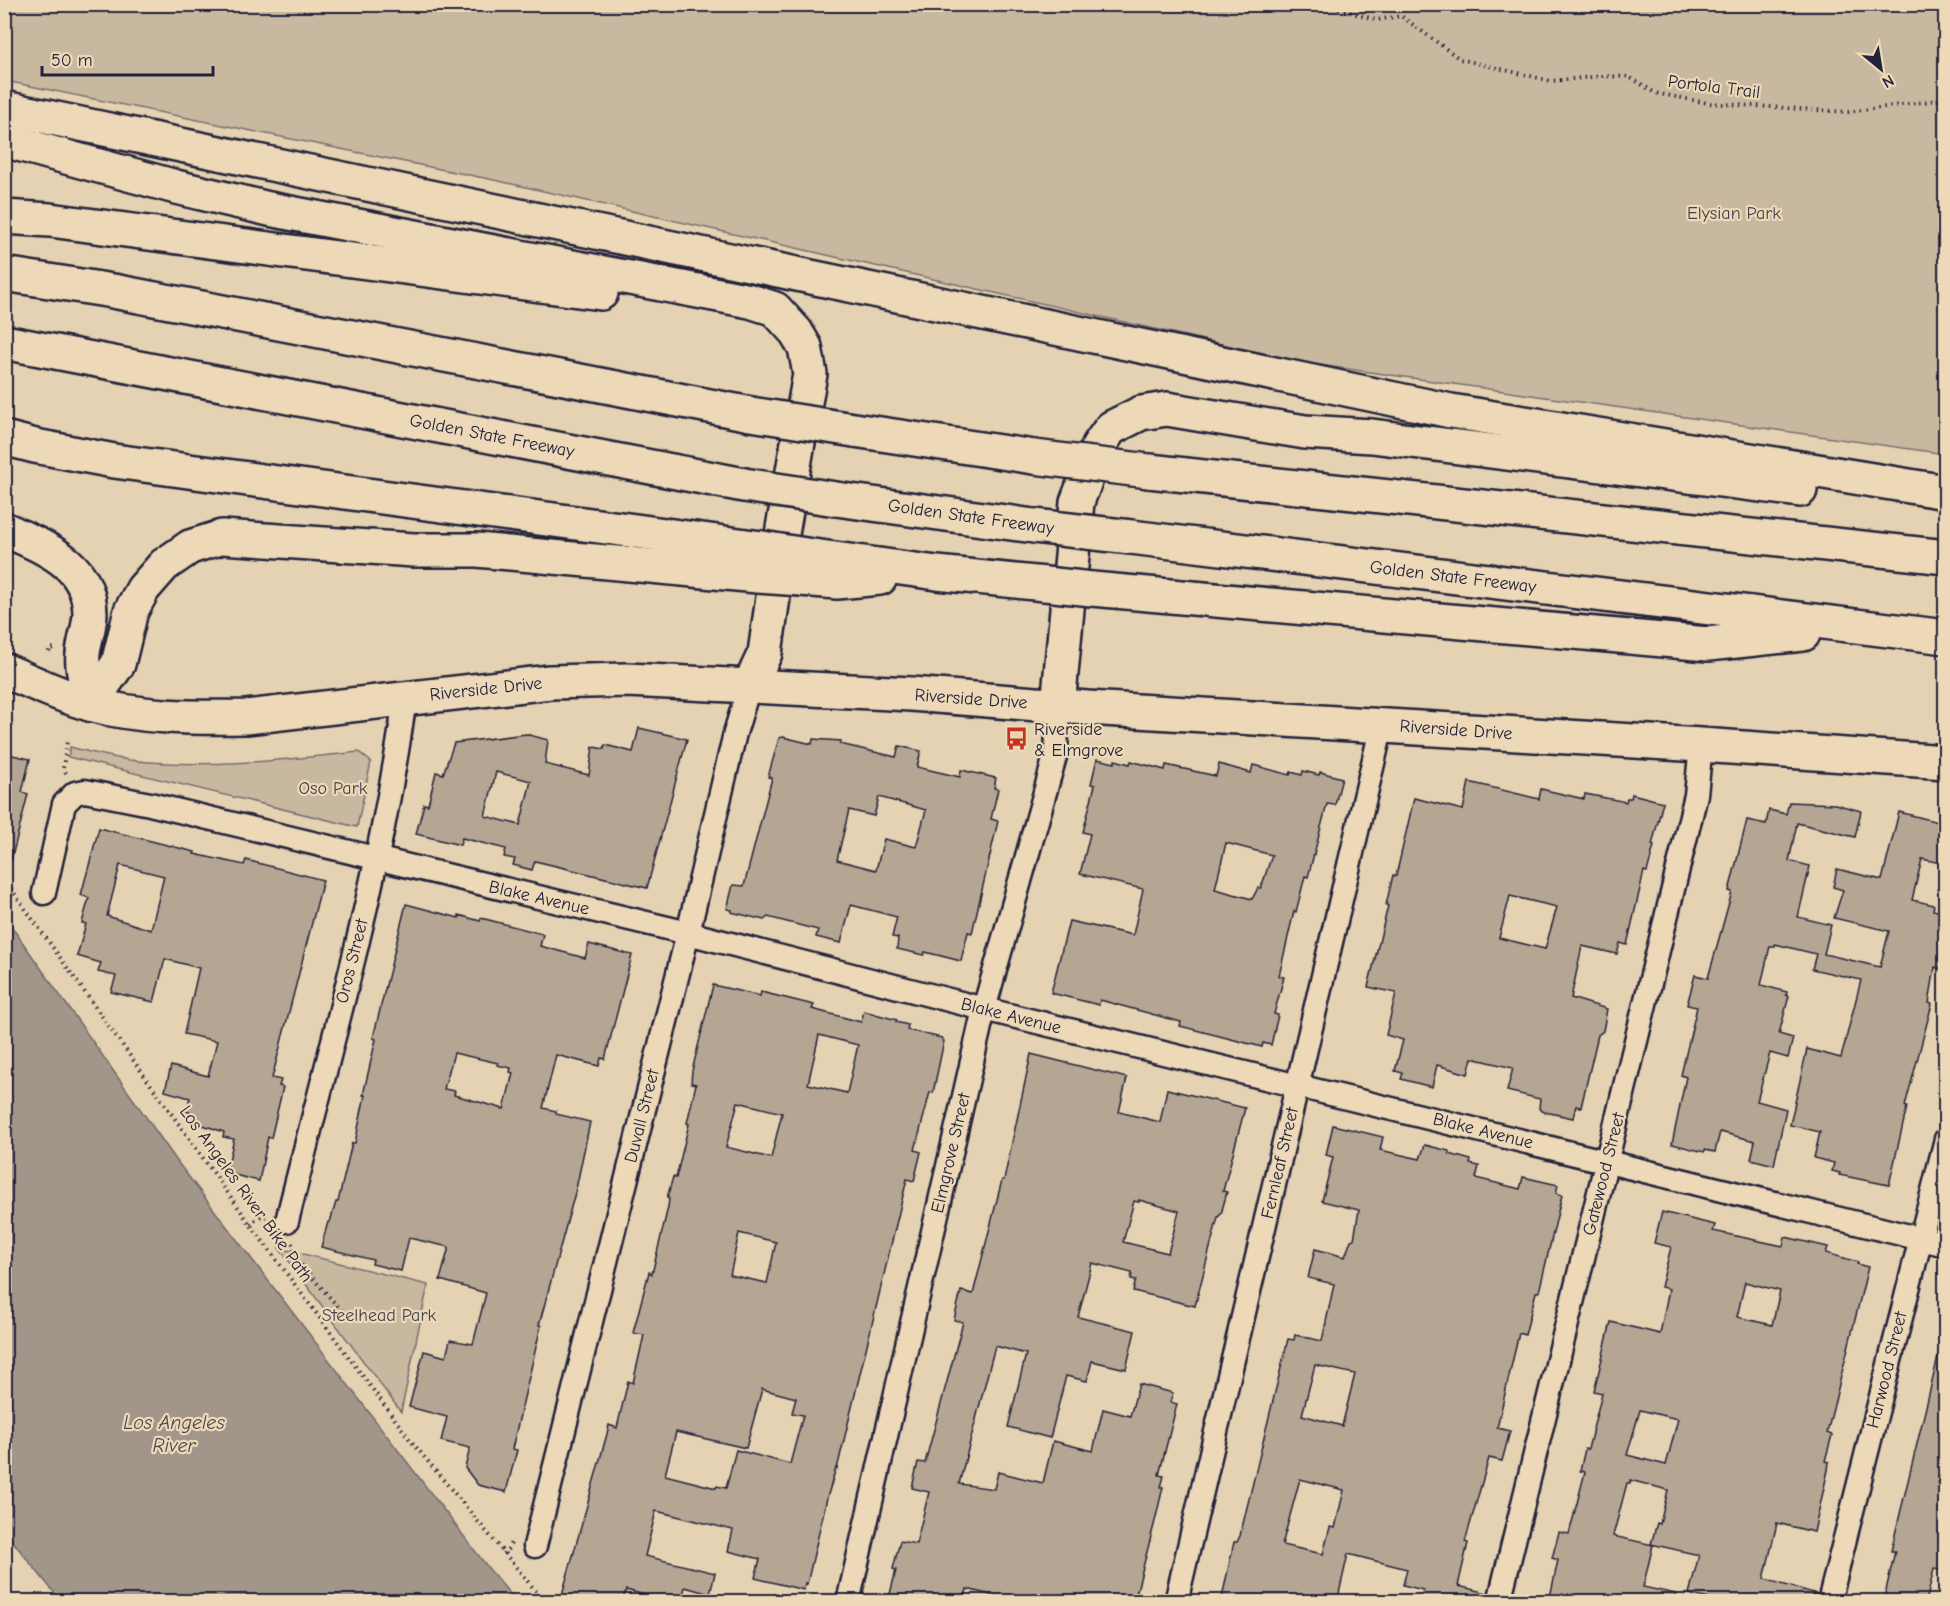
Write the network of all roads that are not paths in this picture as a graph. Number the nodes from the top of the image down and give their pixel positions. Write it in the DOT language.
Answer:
graph roads {
  1 [pos="4,108"];
  2 [pos="4,140"];
  3 [pos="4,217"];
  4 [pos="4,274"];
  5 [pos="789,325"];
  6 [pos="4,342"];
  7 [pos="4,438"];
  8 [pos="1908,486"];
  9 [pos="1946,492"];
  10 [pos="4,529"];
  11 [pos="1946,557"];
  12 [pos="760,562"];
  13 [pos="1859,628"];
  14 [pos="1946,637"];
  15 [pos="4,670"];
  16 [pos="749,687"];
  17 [pos="405,698"];
  18 [pos="90,704"];
  19 [pos="1058,706"];
  20 [pos="1382,725"];
  21 [pos="1701,745"];
  22 [pos="1946,762"];
  23 [pos="377,860"];
  24 [pos="44,893"];
  25 [pos="688,933"];
  26 [pos="984,1009"];
  27 [pos="1298,1086"];
  28 [pos="1946,1139"];
  29 [pos="1607,1161"];
  30 [pos="287,1221"];
  31 [pos="1920,1239"];
  32 [pos="1946,1245"];
  33 [pos="535,1546"];
  34 [pos="848,1602"];
  35 [pos="1176,1602"];
  36 [pos="1499,1602"];
  37 [pos="1829,1602"];
  1 -- 8 [label="main road"];
  2 -- 5 [label="main road"];
  3 -- 5 [label="main road"];
  4 -- 11 [label="main road, bridge"];
  5 -- 16 [label="main road"];
  6 -- 13 [label="main road, Golden State Freeway, bridge"];
  7 -- 12 [label="main road"];
  8 -- 9 [label="main road"];
  8 -- 19 [label="main road"];
  10 -- 18 [label="main road"];
  12 -- 13 [label="main road, bridge"];
  12 -- 18 [label="main road"];
  13 -- 14 [label="main road, Golden State Freeway"];
  15 -- 18 [label="main road, Riverside Drive"];
  16 -- 17 [label="main road, Riverside Drive"];
  16 -- 19 [label="main road, Riverside Drive"];
  16 -- 25 [label="street, Duvall Street"];
  17 -- 18 [label="main road, Riverside Drive"];
  17 -- 23 [label="street, Oros Street"];
  19 -- 20 [label="main road, Riverside Drive"];
  19 -- 26 [label="street, Elmgrove Street"];
  20 -- 21 [label="main road, Riverside Drive"];
  20 -- 27 [label="street, Fernleaf Street"];
  21 -- 22 [label="main road, Riverside Drive"];
  21 -- 29 [label="street, Gatewood Street"];
  23 -- 24 [label="street, Blake Avenue"];
  23 -- 25 [label="street, Blake Avenue"];
  23 -- 30 [label="street, Oros Street"];
  25 -- 26 [label="street, Blake Avenue"];
  25 -- 33 [label="street, Duvall Street"];
  26 -- 27 [label="street, Blake Avenue"];
  26 -- 34 [label="street, Elmgrove Street"];
  27 -- 29 [label="street, Blake Avenue"];
  27 -- 35 [label="street, Fernleaf Street"];
  28 -- 31 [label="street, Harwood Street"];
  29 -- 31 [label="street, Blake Avenue"];
  29 -- 36 [label="street, Gatewood Street"];
  31 -- 32 [label="street, Blake Avenue"];
  31 -- 37 [label="street, Harwood Street"];
}
